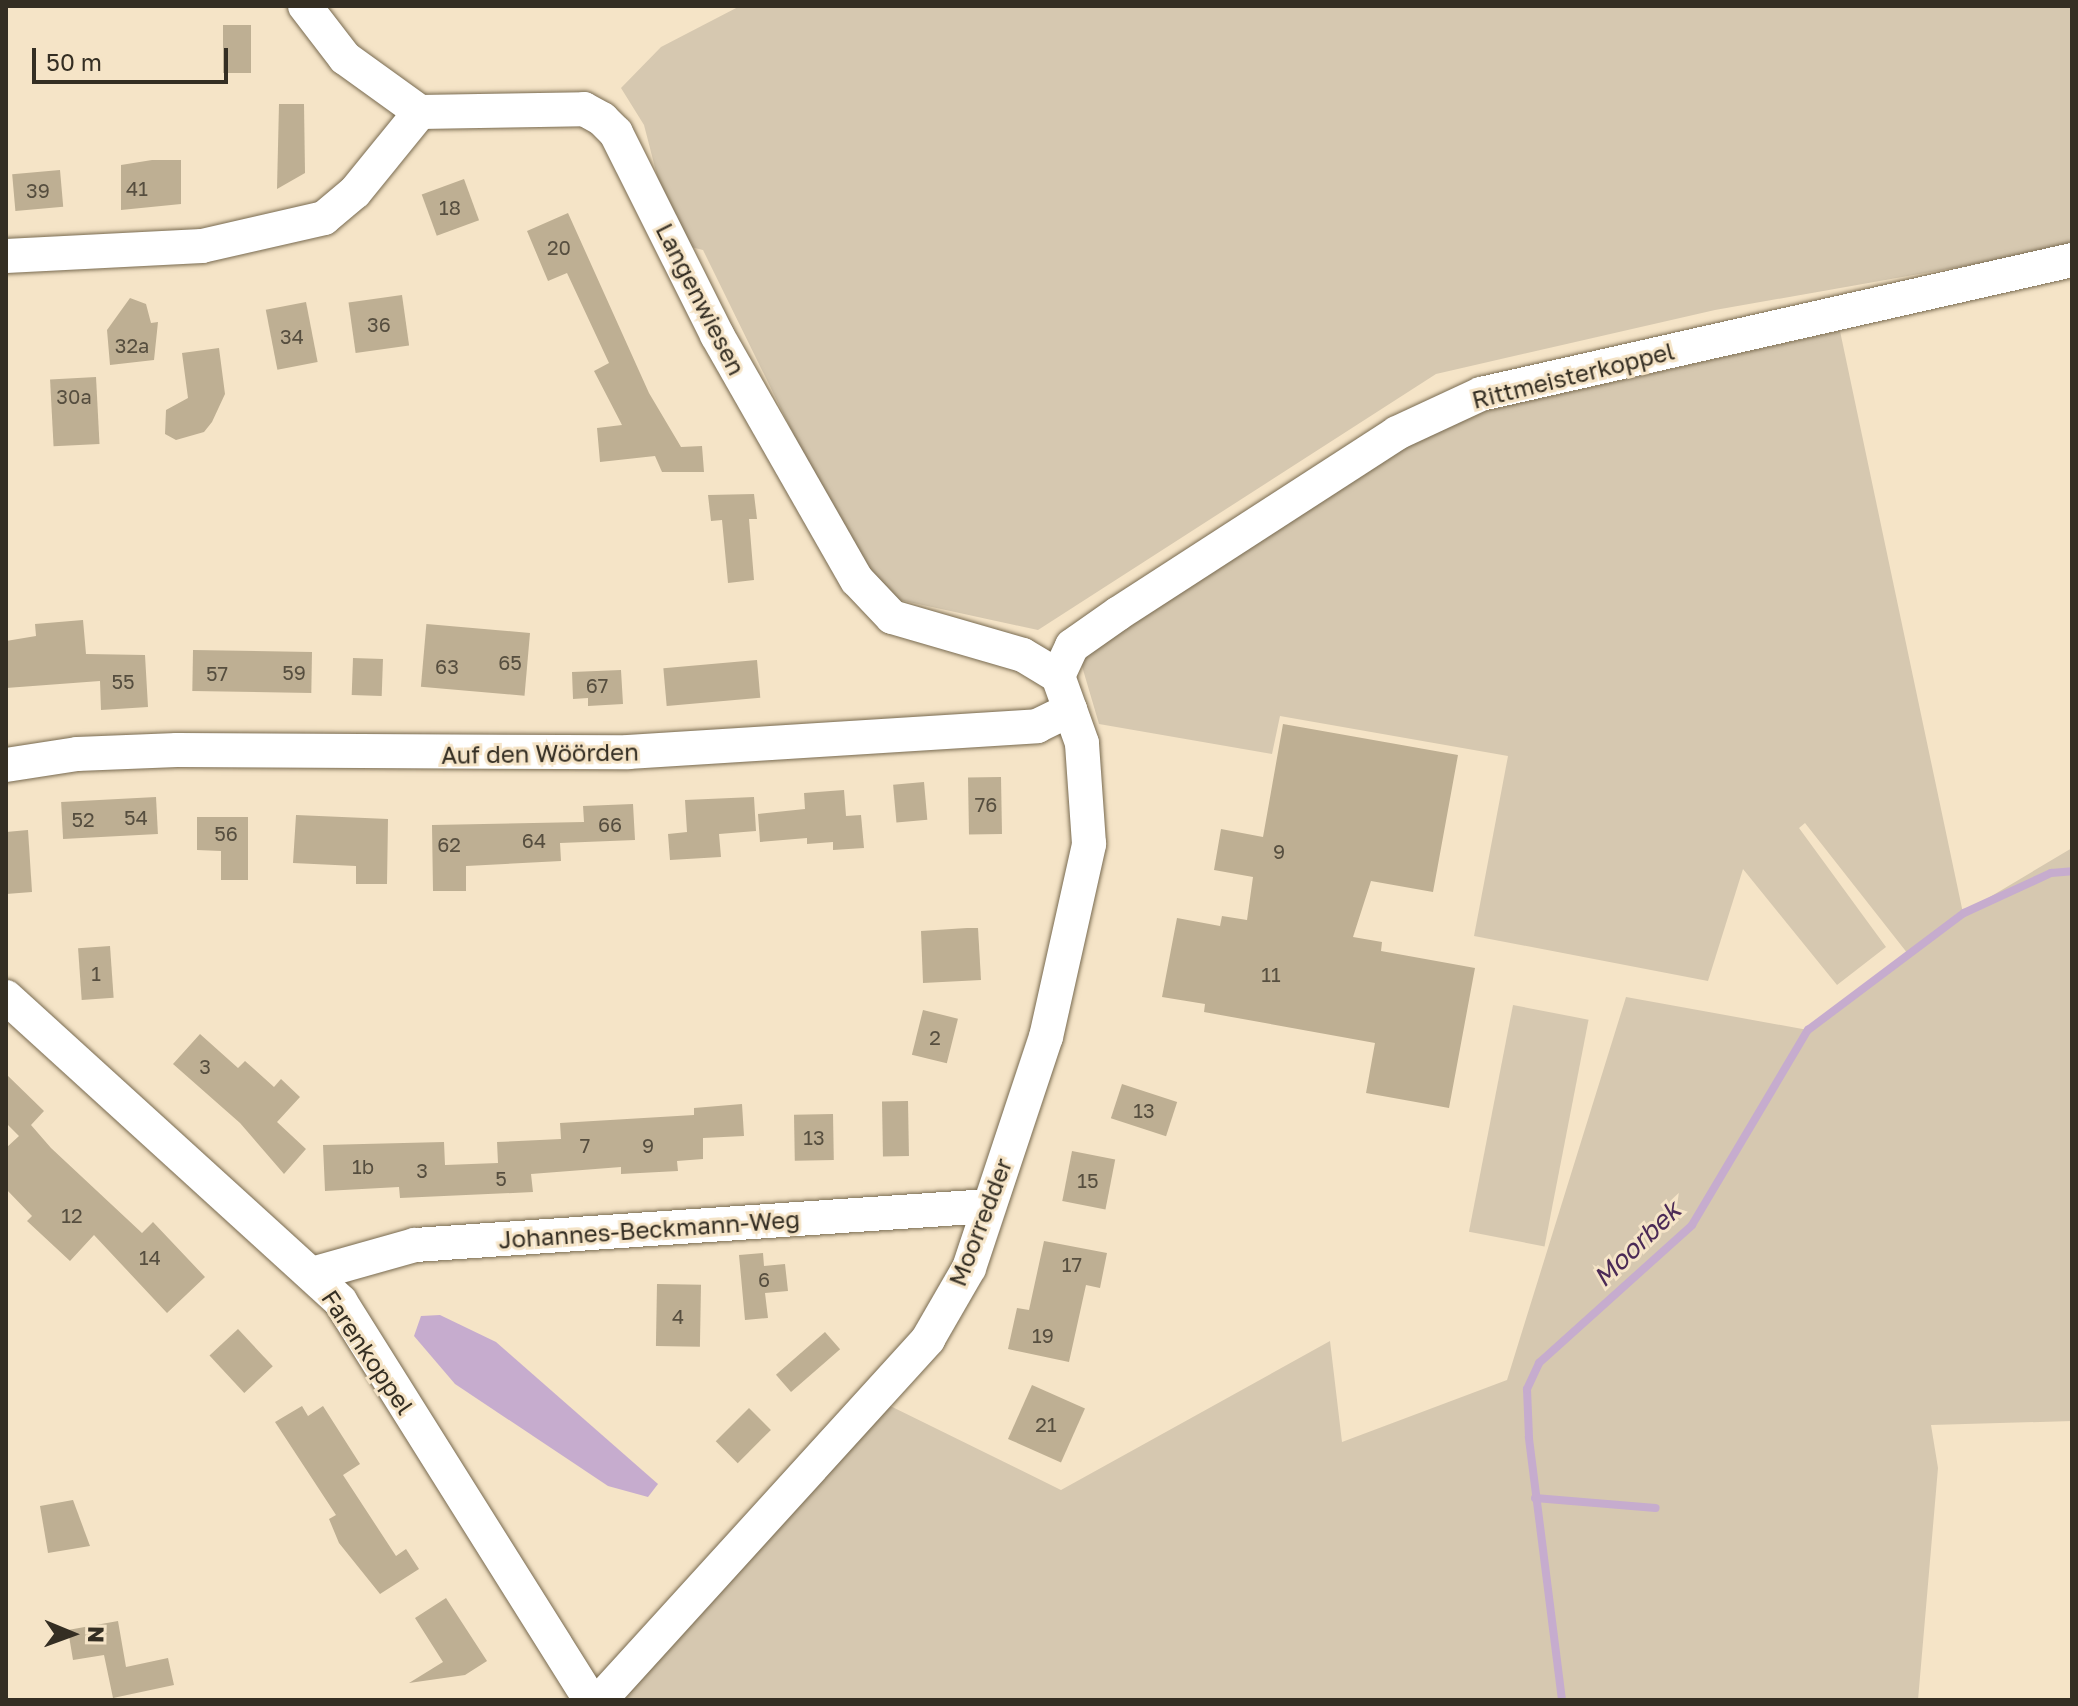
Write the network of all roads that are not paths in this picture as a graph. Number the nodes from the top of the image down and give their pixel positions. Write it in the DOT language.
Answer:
graph roads {
  1 [pos="305,6"];
  2 [pos="420,112"];
  3 [pos="6,256"];
  4 [pos="2072,260"];
  5 [pos="1058,676"];
  6 [pos="1070,710"];
  7 [pos="6,765"];
  8 [pos="6,997"];
  9 [pos="989,1206"];
  10 [pos="312,1274"];
  11 [pos="590,1700"];
  12 [pos="600,1700"];
  1 -- 2 [label="street"];
  2 -- 3 [label="street"];
  2 -- 5 [label="street, Langenwiesen"];
  4 -- 5 [label="street, Rittmeisterkoppel"];
  5 -- 6 [label="street, Moorredder"];
  6 -- 7 [label="street, Auf den Wöörden"];
  6 -- 9 [label="street, Moorredder"];
  8 -- 10 [label="street, Farenkoppel"];
  9 -- 10 [label="street, Johannes-Beckmann-Weg"];
  9 -- 12 [label="street, Moorredder"];
  10 -- 11 [label="street, Farenkoppel"];
}
